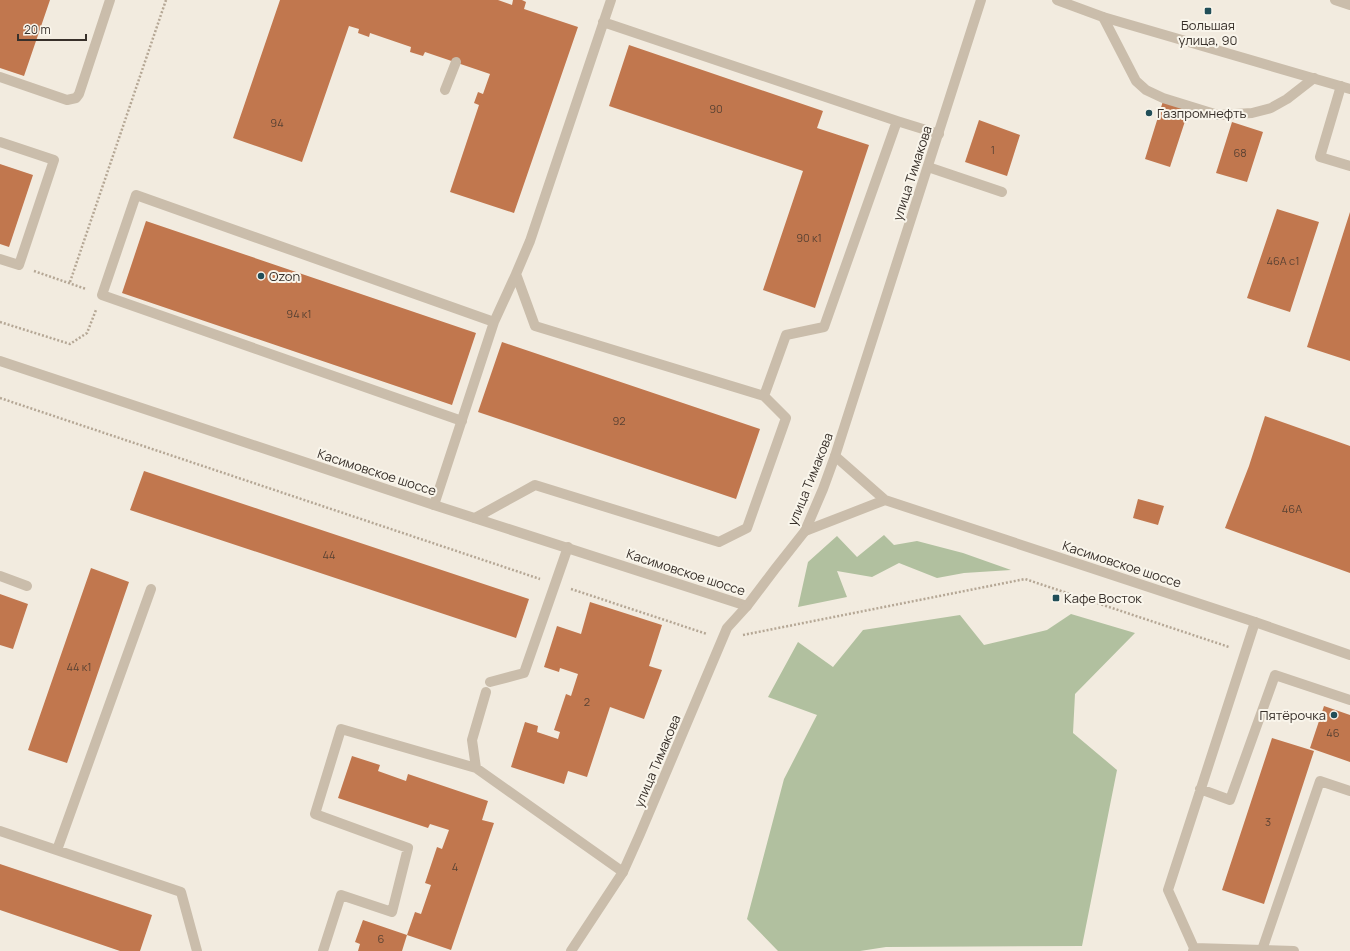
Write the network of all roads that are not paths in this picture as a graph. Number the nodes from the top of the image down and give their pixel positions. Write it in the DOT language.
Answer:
graph roads {
  1 [pos="110,0"];
  2 [pos="611,0"];
  3 [pos="981,0"];
  4 [pos="1057,0"];
  5 [pos="1335,0"];
  6 [pos="1350,5"];
  7 [pos="1103,17"];
  8 [pos="603,22"];
  9 [pos="456,62"];
  10 [pos="0,77"];
  11 [pos="1314,78"];
  12 [pos="1345,88"];
  13 [pos="445,90"];
  14 [pos="897,121"];
  15 [pos="939,134"];
  16 [pos="0,142"];
  17 [pos="1350,166"];
  18 [pos="928,167"];
  19 [pos="1002,192"];
  20 [pos="0,259"];
  21 [pos="516,274"];
  22 [pos="494,322"];
  23 [pos="0,362"];
  24 [pos="764,396"];
  25 [pos="462,421"];
  26 [pos="835,456"];
  27 [pos="885,500"];
  28 [pos="434,505"];
  29 [pos="475,518"];
  30 [pos="806,531"];
  31 [pos="568,547"];
  32 [pos="0,576"];
  33 [pos="28,586"];
  34 [pos="151,589"];
  35 [pos="747,606"];
  36 [pos="1255,622"];
  37 [pos="1350,655"];
  38 [pos="490,682"];
  39 [pos="486,692"];
  40 [pos="1350,700"];
  41 [pos="476,768"];
  42 [pos="1200,789"];
  43 [pos="1350,791"];
  44 [pos="0,831"];
  45 [pos="58,850"];
  46 [pos="623,872"];
  47 [pos="1193,950"];
  48 [pos="1262,950"];
  49 [pos="197,951"];
  50 [pos="323,951"];
  51 [pos="571,951"];
  52 [pos="1294,951"];
  1 -- 10 [label="street"];
  2 -- 8 [label="street"];
  3 -- 15 [label="street, улица Тимакова"];
  4 -- 7 [label="street"];
  5 -- 6 [label="street"];
  7 -- 11 [label="street"];
  7 -- 11 [label="street"];
  8 -- 14 [label="street"];
  8 -- 21 [label="street"];
  9 -- 13 [label="street"];
  11 -- 12 [label="street"];
  12 -- 17 [label="street"];
  14 -- 15 [label="street"];
  14 -- 24 [label="street"];
  15 -- 18 [label="street, улица Тимакова"];
  16 -- 20 [label="street"];
  18 -- 19 [label="street"];
  18 -- 26 [label="street, улица Тимакова"];
  21 -- 22 [label="street"];
  21 -- 24 [label="street"];
  22 -- 25 [label="street"];
  22 -- 25 [label="street"];
  23 -- 28 [label="street, Касимовское шоссе"];
  24 -- 29 [label="street"];
  25 -- 28 [label="street"];
  26 -- 27 [label="street, Касимовское шоссе"];
  26 -- 30 [label="street, улица Тимакова"];
  27 -- 30 [label="street"];
  27 -- 36 [label="street, Касимовское шоссе"];
  28 -- 29 [label="street, Касимовское шоссе"];
  29 -- 31 [label="street, Касимовское шоссе"];
  30 -- 35 [label="street, улица Тимакова"];
  31 -- 35 [label="street, Касимовское шоссе"];
  31 -- 38 [label="street"];
  32 -- 33 [label="street"];
  34 -- 45 [label="street"];
  35 -- 46 [label="street, улица Тимакова"];
  36 -- 37 [label="street, Касимовское шоссе"];
  36 -- 42 [label="street"];
  39 -- 41 [label="street"];
  40 -- 42 [label="street"];
  41 -- 46 [label="street"];
  41 -- 50 [label="street"];
  42 -- 47 [label="street"];
  43 -- 48 [label="street"];
  44 -- 45 [label="street"];
  45 -- 49 [label="street"];
  46 -- 51 [label="street, улица Тимакова"];
  47 -- 48 [label="street"];
  48 -- 52 [label="street"];
}
